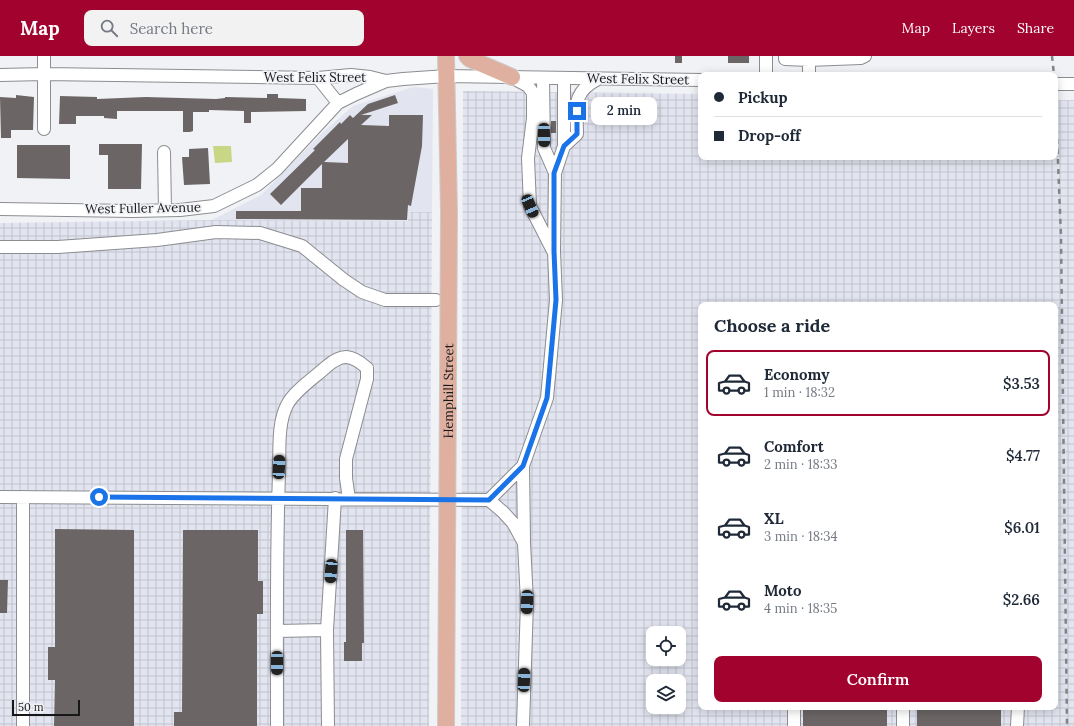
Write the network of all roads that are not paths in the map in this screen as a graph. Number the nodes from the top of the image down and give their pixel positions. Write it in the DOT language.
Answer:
graph roads {
  1 [pos="44,56"];
  2 [pos="446,56"];
  3 [pos="467,56"];
  4 [pos="766,56"];
  5 [pos="785,56"];
  6 [pos="866,56"];
  7 [pos="808,60"];
  8 [pos="766,72"];
  9 [pos="809,72"];
  10 [pos="44,74"];
  11 [pos="0,75"];
  12 [pos="447,76"];
  13 [pos="318,78"];
  14 [pos="512,78"];
  15 [pos="543,78"];
  16 [pos="564,78"];
  17 [pos="598,79"];
  18 [pos="698,80"];
  19 [pos="386,81"];
  20 [pos="1058,84"];
  21 [pos="1074,84"];
  22 [pos="338,103"];
  23 [pos="44,129"];
  24 [pos="564,146"];
  25 [pos="164,152"];
  26 [pos="554,173"];
  27 [pos="0,209"];
  28 [pos="165,210"];
  29 [pos="0,247"];
  30 [pos="554,251"];
  31 [pos="436,300"];
  32 [pos="523,466"];
  33 [pos="0,497"];
  34 [pos="23,497"];
  35 [pos="278,498"];
  36 [pos="335,498"];
  37 [pos="349,499"];
  38 [pos="489,500"];
  39 [pos="524,543"];
  40 [pos="327,630"];
  41 [pos="278,631"];
  42 [pos="794,710"];
  43 [pos="903,710"];
  44 [pos="1018,710"];
  45 [pos="23,726"];
  46 [pos="277,726"];
  47 [pos="328,726"];
  48 [pos="446,726"];
  49 [pos="523,726"];
  50 [pos="794,726"];
  51 [pos="903,726"];
  52 [pos="1018,726"];
  1 -- 10 [label="street"];
  2 -- 12 [label="main road, Hemphill Street"];
  3 -- 14 [label="main road"];
  4 -- 8 [label="street"];
  5 -- 7 [label="street"];
  6 -- 7 [label="street"];
  7 -- 9 [label="street"];
  10 -- 11 [label="street, West Felix Street"];
  10 -- 13 [label="street, West Felix Street"];
  10 -- 23 [label="street"];
  12 -- 14 [label="street, West Felix Street"];
  12 -- 19 [label="street, West Felix Street"];
  12 -- 48 [label="main road, Hemphill Street, bridge"];
  13 -- 19 [label="street, West Felix Street"];
  13 -- 22 [label="street"];
  14 -- 15 [label="street, West Felix Street"];
  14 -- 30 [label="street"];
  15 -- 16 [label="street, West Felix Street"];
  15 -- 26 [label="street"];
  16 -- 17 [label="street, West Felix Street"];
  16 -- 24 [label="street"];
  17 -- 18 [label="street, West Felix Street"];
  17 -- 24 [label="street"];
  19 -- 22 [label="street, West Fuller Avenue"];
  20 -- 21 [label="street"];
  22 -- 28 [label="street, West Fuller Avenue"];
  24 -- 26 [label="street"];
  25 -- 28 [label="street"];
  26 -- 30 [label="street"];
  27 -- 28 [label="street, West Fuller Avenue"];
  29 -- 31 [label="street"];
  30 -- 32 [label="street"];
  32 -- 38 [label="street"];
  32 -- 39 [label="street"];
  33 -- 34 [label="street"];
  34 -- 35 [label="street"];
  34 -- 45 [label="street"];
  35 -- 36 [label="street"];
  35 -- 37 [label="street"];
  35 -- 41 [label="street"];
  36 -- 37 [label="street"];
  36 -- 40 [label="street"];
  37 -- 38 [label="street"];
  38 -- 39 [label="street"];
  39 -- 49 [label="street"];
  40 -- 41 [label="street"];
  40 -- 47 [label="street"];
  41 -- 46 [label="street"];
  42 -- 50 [label="street"];
  43 -- 51 [label="street"];
  44 -- 52 [label="street"];
}
